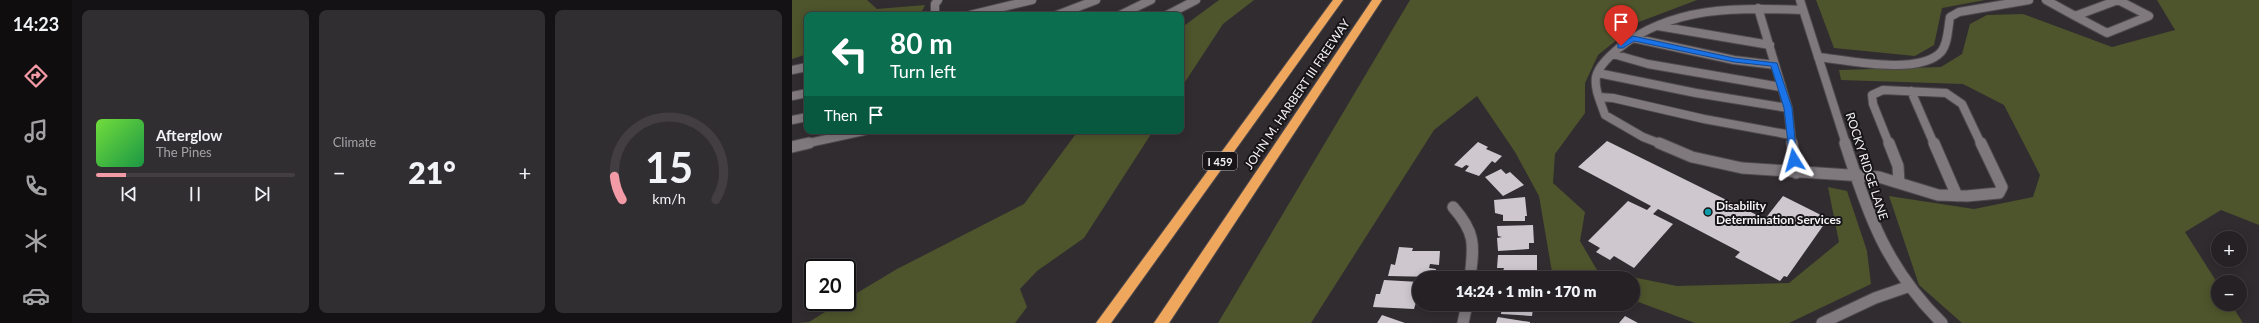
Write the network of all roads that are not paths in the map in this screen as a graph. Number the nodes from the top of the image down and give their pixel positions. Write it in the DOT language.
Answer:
graph roads {
  1 [pos="938,0"];
  2 [pos="1032,0"];
  3 [pos="1096,0"];
  4 [pos="1151,0"];
  5 [pos="1196,0"];
  6 [pos="1338,0"];
  7 [pos="1377,0"];
  8 [pos="2029,0"];
  9 [pos="2046,0"];
  10 [pos="1802,5"];
  11 [pos="1758,8"];
  12 [pos="935,12"];
  13 [pos="982,12"];
  14 [pos="1065,12"];
  15 [pos="1126,12"];
  16 [pos="1173,12"];
  17 [pos="2075,16"];
  18 [pos="1658,26"];
  19 [pos="1633,38"];
  20 [pos="1770,45"];
  21 [pos="1613,54"];
  22 [pos="1818,57"];
  23 [pos="1775,64"];
  24 [pos="804,68"];
  25 [pos="792,70"];
  26 [pos="1598,73"];
  27 [pos="1781,87"];
  28 [pos="1911,91"];
  29 [pos="804,94"];
  30 [pos="792,96"];
  31 [pos="1599,97"];
  32 [pos="1788,108"];
  33 [pos="804,118"];
  34 [pos="792,120"];
  35 [pos="850,134"];
  36 [pos="1791,135"];
  37 [pos="792,147"];
  38 [pos="1796,173"];
  39 [pos="1856,176"];
  40 [pos="1899,183"];
  41 [pos="1957,196"];
  42 [pos="1454,207"];
  43 [pos="1471,271"];
  44 [pos="1906,287"];
  45 [pos="1466,311"];
  46 [pos="1103,323"];
  47 [pos="1161,323"];
  48 [pos="1463,323"];
  49 [pos="1822,323"];
  50 [pos="1942,323"];
  1 -- 12 [label="street"];
  2 -- 13 [label="street"];
  3 -- 14 [label="street"];
  4 -- 15 [label="street"];
  5 -- 16 [label="street"];
  6 -- 46 [label="highway, JOHN M. HARBERT III FREEWAY / I 459"];
  7 -- 47 [label="highway, JOHN M. HARBERT III FREEWAY"];
  8 -- 22 [label="street"];
  9 -- 17 [label="street"];
  10 -- 11 [label="street"];
  10 -- 22 [label="street, ROCKY RIDGE LANE"];
  11 -- 18 [label="street"];
  11 -- 20 [label="street"];
  17 -- 17 [label="street"];
  18 -- 19 [label="street"];
  18 -- 20 [label="street"];
  19 -- 21 [label="street"];
  19 -- 23 [label="street"];
  20 -- 23 [label="street"];
  21 -- 26 [label="street"];
  21 -- 27 [label="street"];
  22 -- 39 [label="street, ROCKY RIDGE LANE"];
  23 -- 27 [label="street"];
  24 -- 25 [label="street"];
  26 -- 31 [label="street"];
  26 -- 32 [label="street"];
  27 -- 32 [label="street"];
  28 -- 40 [label="street"];
  28 -- 41 [label="street"];
  28 -- 41 [label="street"];
  29 -- 30 [label="street"];
  31 -- 36 [label="street"];
  31 -- 38 [label="street"];
  32 -- 36 [label="street"];
  33 -- 34 [label="street"];
  35 -- 37 [label="street"];
  36 -- 38 [label="street"];
  38 -- 39 [label="street"];
  39 -- 40 [label="street"];
  39 -- 44 [label="street, ROCKY RIDGE LANE"];
  40 -- 41 [label="street"];
  42 -- 43 [label="street"];
  44 -- 49 [label="street"];
  44 -- 50 [label="street, ROCKY RIDGE LANE"];
  45 -- 48 [label="street"];
}
